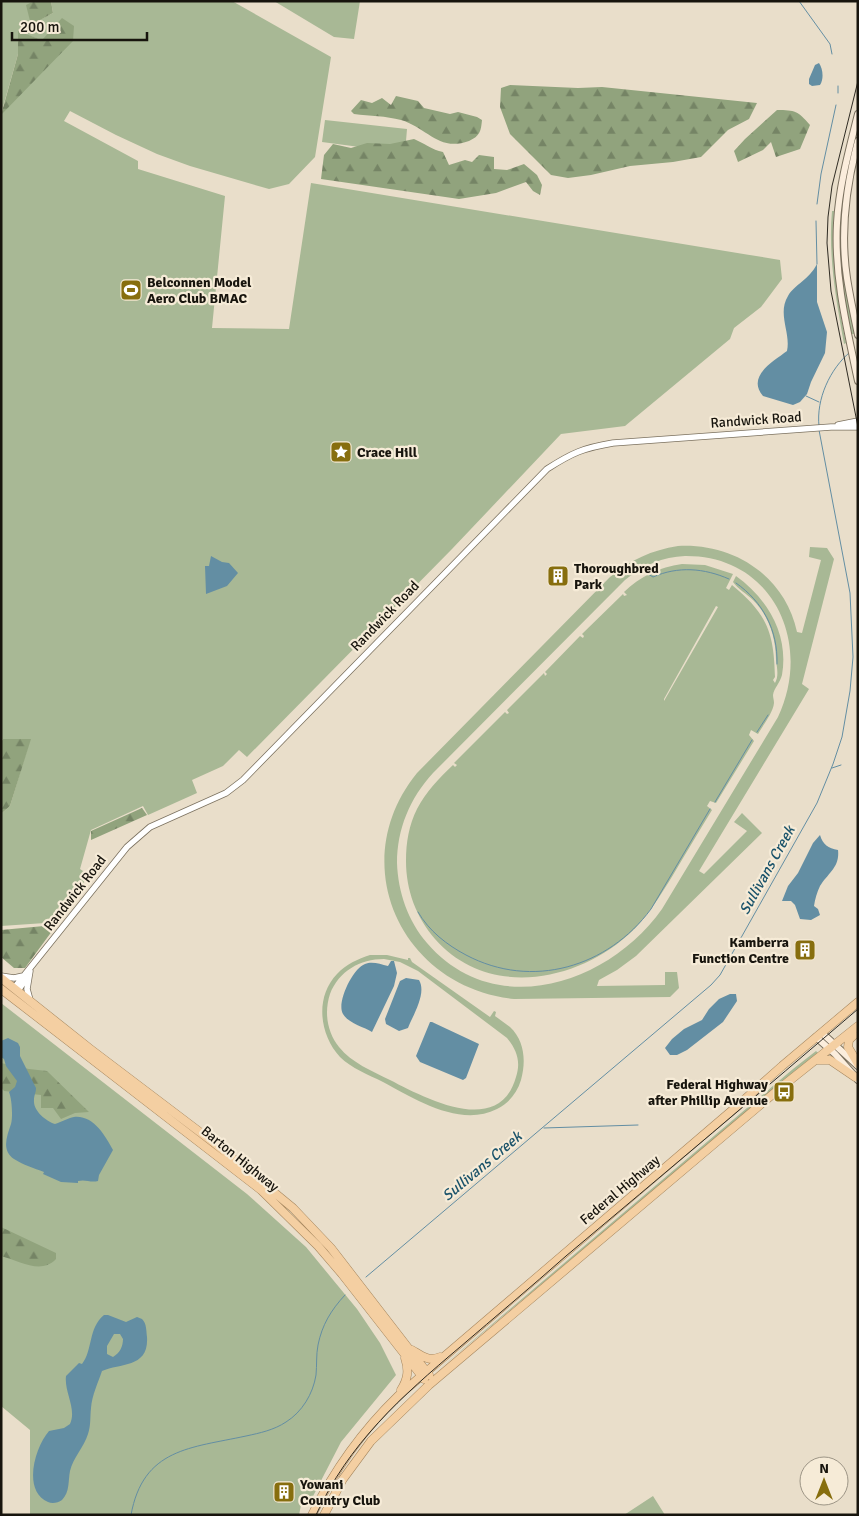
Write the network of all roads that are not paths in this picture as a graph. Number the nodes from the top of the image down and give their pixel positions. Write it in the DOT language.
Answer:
graph roads {
  1 [pos="858,114"];
  2 [pos="858,141"];
  3 [pos="858,335"];
  4 [pos="858,381"];
  5 [pos="858,421"];
  6 [pos="828,427"];
  7 [pos="858,427"];
  8 [pos="30,971"];
  9 [pos="1,977"];
  10 [pos="1,989"];
  11 [pos="13,993"];
  12 [pos="858,1002"];
  13 [pos="32,1003"];
  14 [pos="858,1026"];
  15 [pos="858,1032"];
  16 [pos="819,1035"];
  17 [pos="832,1047"];
  18 [pos="816,1060"];
  19 [pos="858,1065"];
  20 [pos="856,1079"];
  21 [pos="406,1350"];
  22 [pos="443,1356"];
  23 [pos="424,1373"];
  24 [pos="431,1383"];
  25 [pos="398,1396"];
  26 [pos="312,1515"];
  27 [pos="324,1515"];
  1 -- 4 [label="main road"];
  2 -- 3 [label="main road"];
  5 -- 6 [label="street, Randwick Road"];
  6 -- 7 [label="street, Randwick Road"];
  6 -- 8 [label="street, Randwick Road"];
  8 -- 9 [label="street"];
  8 -- 11 [label="street, Randwick Road"];
  8 -- 13 [label="street"];
  9 -- 11 [label="highway, Barton Highway"];
  10 -- 11 [label="highway, Barton Highway"];
  11 -- 13 [label="highway, Barton Highway"];
  11 -- 21 [label="highway, Barton Highway"];
  12 -- 16 [label="highway, Federal Highway"];
  13 -- 21 [label="highway, Barton Highway"];
  14 -- 17 [label="highway, Federal Highway"];
  15 -- 19 [label="highway"];
  16 -- 17 [label="main road"];
  16 -- 22 [label="highway, Federal Highway"];
  17 -- 18 [label="highway, Federal Highway"];
  17 -- 19 [label="main road"];
  17 -- 20 [label="main road"];
  18 -- 20 [label="highway"];
  18 -- 24 [label="highway, Federal Highway"];
  21 -- 22 [label="highway"];
  21 -- 23 [label="highway, Barton Highway"];
  21 -- 25 [label="highway"];
  22 -- 23 [label="highway, Federal Highway"];
  23 -- 24 [label="highway, Barton Highway"];
  23 -- 25 [label="highway, Federal Highway"];
  24 -- 27 [label="highway, Federal Highway"];
  25 -- 26 [label="highway, Federal Highway"];
}
